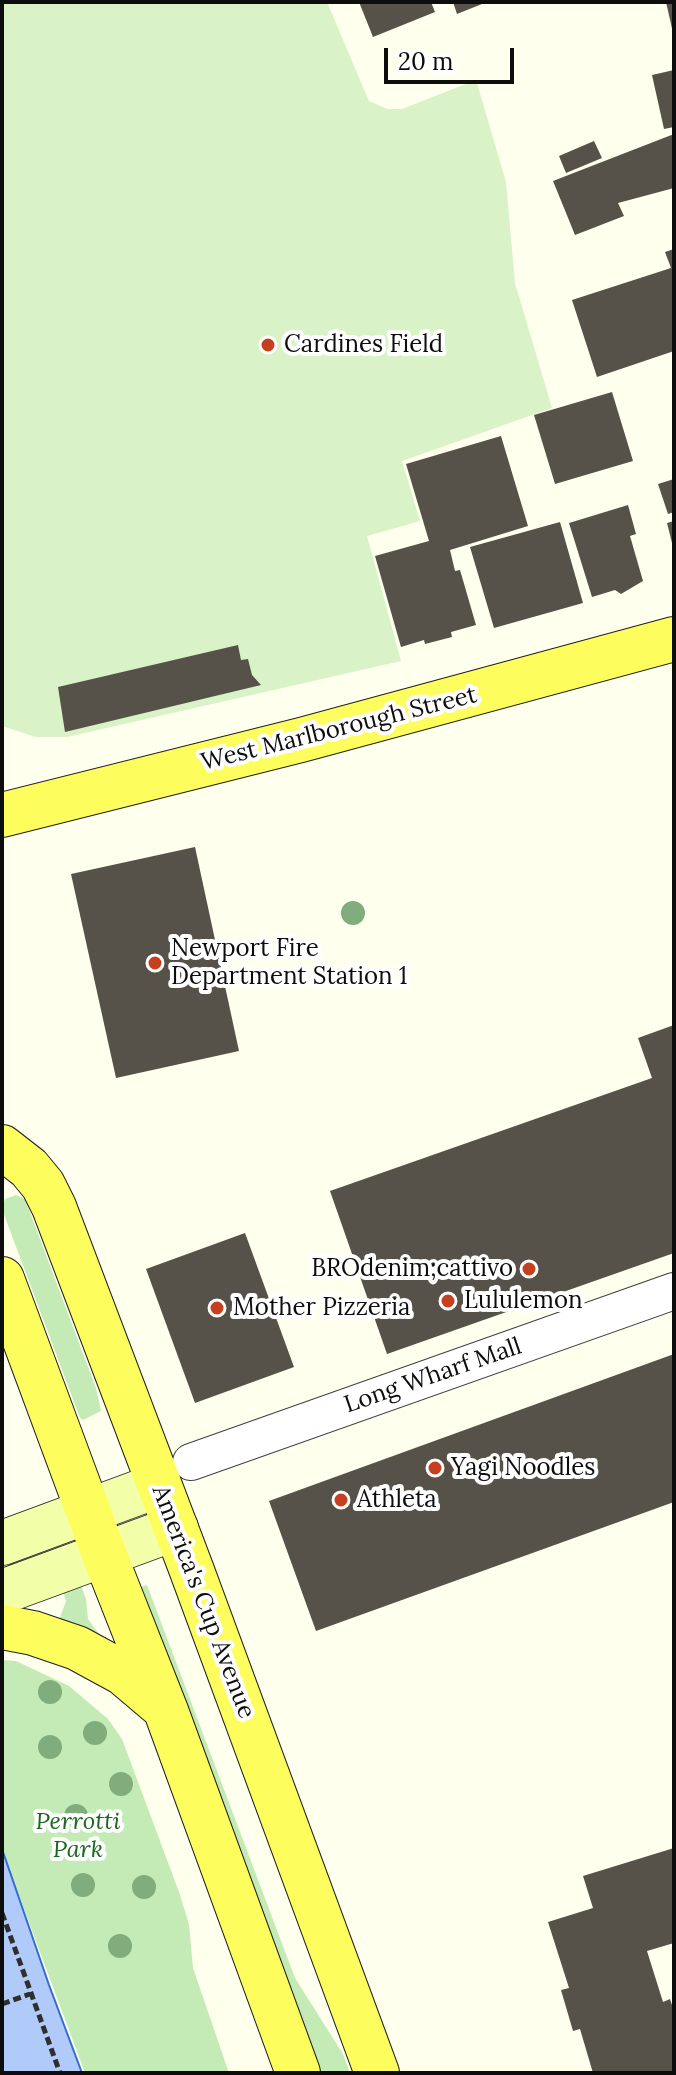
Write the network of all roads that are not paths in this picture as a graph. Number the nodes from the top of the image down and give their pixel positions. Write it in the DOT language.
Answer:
graph roads {
  1 [pos="674,639"];
  2 [pos="2,815"];
  3 [pos="2,1147"];
  4 [pos="2,1279"];
  5 [pos="674,1291"];
  6 [pos="175,1473"];
  7 [pos="88,1511"];
  8 [pos="176,1528"];
  9 [pos="2,1543"];
  10 [pos="104,1554"];
  11 [pos="2,1592"];
  12 [pos="2,1627"];
  13 [pos="166,1711"];
  14 [pos="298,2073"];
  15 [pos="377,2073"];
  1 -- 2 [label="main road, West Marlborough Street"];
  3 -- 6 [label="main road, America's Cup Avenue"];
  4 -- 7 [label="main road"];
  5 -- 6 [label="street, Long Wharf Mall"];
  6 -- 7 [label="street"];
  6 -- 8 [label="main road, America's Cup Avenue"];
  7 -- 9 [label="street"];
  7 -- 10 [label="main road"];
  8 -- 10 [label="street"];
  8 -- 15 [label="main road, America's Cup Avenue"];
  10 -- 11 [label="street"];
  10 -- 13 [label="main road"];
  12 -- 13 [label="main road"];
  13 -- 14 [label="main road"];
}
